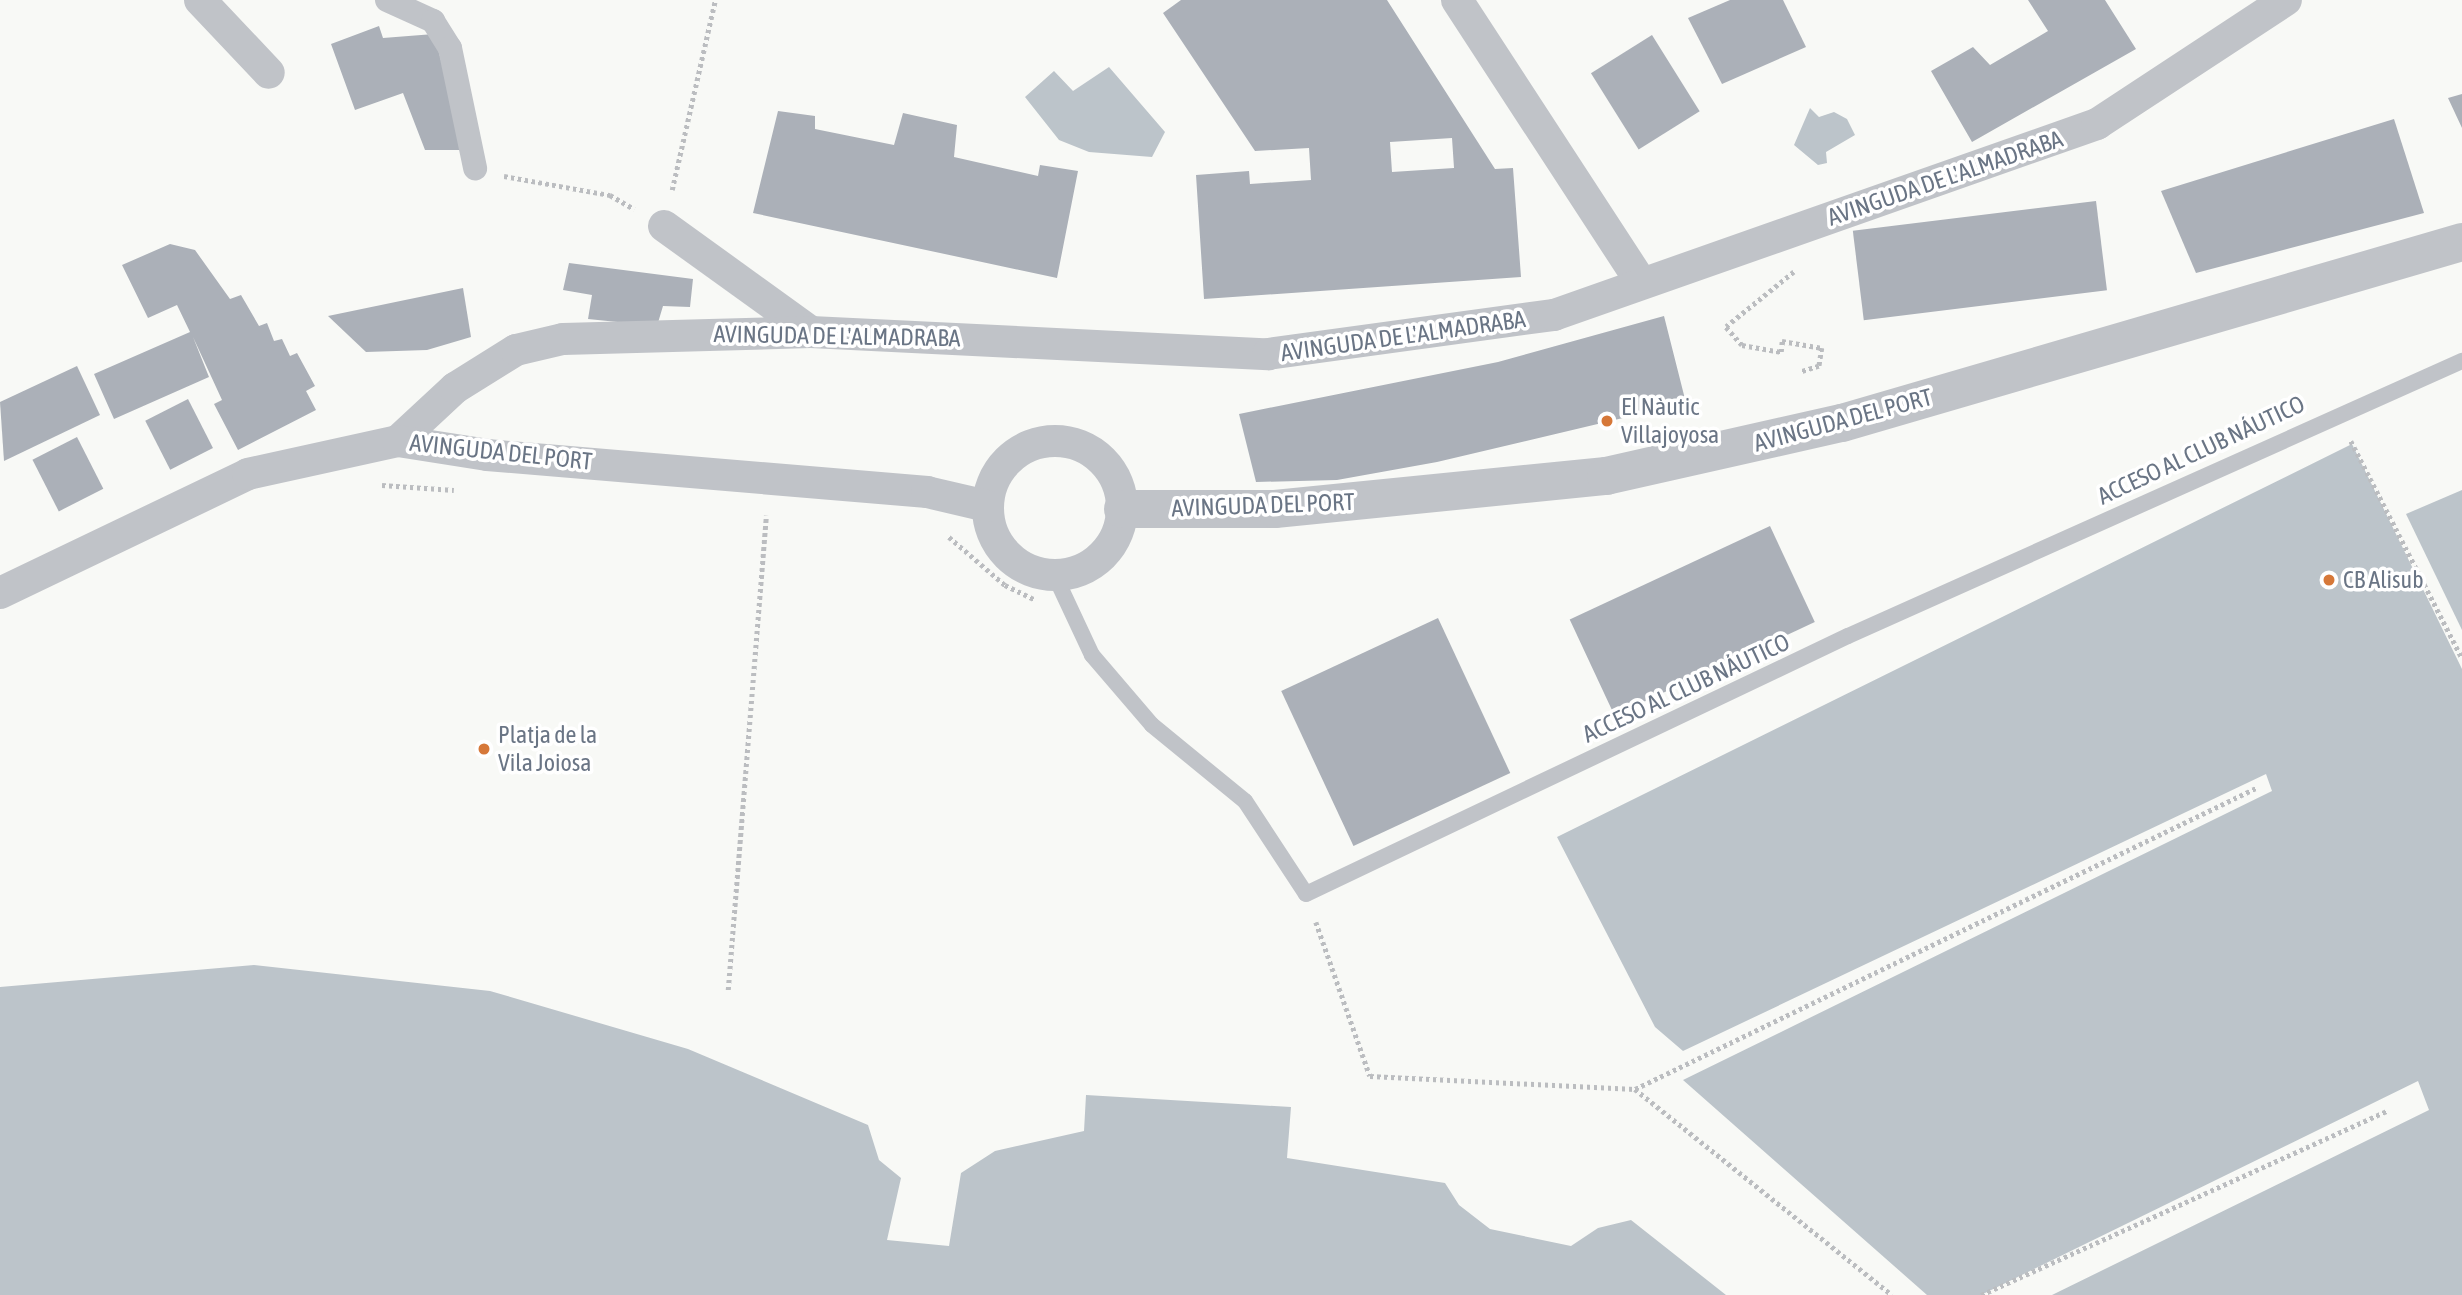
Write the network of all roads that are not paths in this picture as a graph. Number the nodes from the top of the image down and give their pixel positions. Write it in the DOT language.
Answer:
graph roads {
  1 [pos="200,0"];
  2 [pos="387,0"];
  3 [pos="1457,0"];
  4 [pos="2286,0"];
  5 [pos="269,74"];
  6 [pos="475,168"];
  7 [pos="664,226"];
  8 [pos="2462,242"];
  9 [pos="1640,281"];
  10 [pos="811,332"];
  11 [pos="2462,361"];
  12 [pos="398,441"];
  13 [pos="987,506"];
  14 [pos="1123,509"];
  15 [pos="1055,576"];
  16 [pos="0,593"];
  1 -- 5 [label="street"];
  2 -- 6 [label="street"];
  3 -- 9 [label="street"];
  4 -- 9 [label="street, AVINGUDA DE L'ALMADRABA"];
  7 -- 10 [label="street"];
  8 -- 14 [label="street, AVINGUDA DEL PORT"];
  9 -- 10 [label="street, AVINGUDA DE L'ALMADRABA"];
  10 -- 12 [label="street, AVINGUDA DE L'ALMADRABA"];
  11 -- 15 [label="lane, ACCESO AL CLUB NÁUTICO"];
  12 -- 13 [label="street, AVINGUDA DEL PORT"];
  12 -- 16 [label="street, AVINGUDA DEL PORT"];
  13 -- 14 [label="street"];
  13 -- 15 [label="street"];
  14 -- 15 [label="street"];
}
